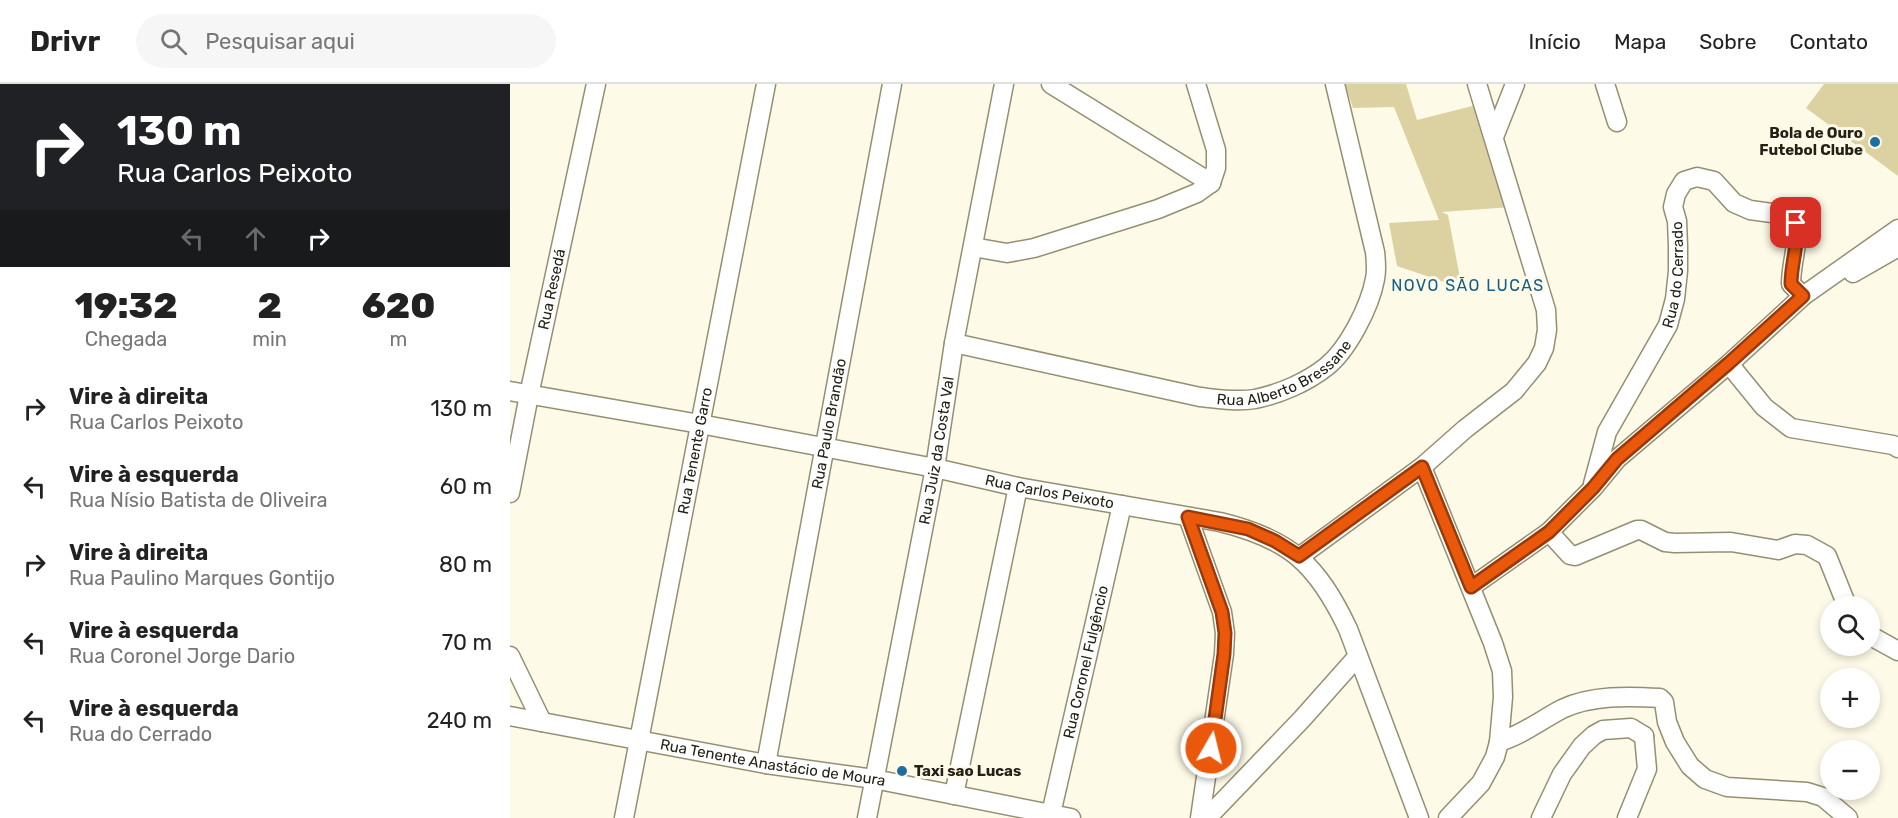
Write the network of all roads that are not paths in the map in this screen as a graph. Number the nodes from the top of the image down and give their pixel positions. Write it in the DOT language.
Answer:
graph roads {
  1 [pos="596,84"];
  2 [pos="766,84"];
  3 [pos="892,84"];
  4 [pos="1004,84"];
  5 [pos="1052,84"];
  6 [pos="1196,84"];
  7 [pos="1335,84"];
  8 [pos="1478,84"];
  9 [pos="1515,84"];
  10 [pos="1605,84"];
  11 [pos="1617,122"];
  12 [pos="1494,137"];
  13 [pos="1211,183"];
  14 [pos="1898,230"];
  15 [pos="973,247"];
  16 [pos="1898,247"];
  17 [pos="1845,278"];
  18 [pos="1803,296"];
  19 [pos="954,343"];
  20 [pos="1729,363"];
  21 [pos="510,391"];
  22 [pos="529,395"];
  23 [pos="700,424"];
  24 [pos="825,447"];
  25 [pos="1898,448"];
  26 [pos="1422,467"];
  27 [pos="935,468"];
  28 [pos="1018,487"];
  29 [pos="1593,488"];
  30 [pos="510,494"];
  31 [pos="1122,506"];
  32 [pos="1188,517"];
  33 [pos="1549,532"];
  34 [pos="1299,556"];
  35 [pos="1471,587"];
  36 [pos="1843,596"];
  37 [pos="1880,641"];
  38 [pos="1898,651"];
  39 [pos="510,656"];
  40 [pos="1358,656"];
  41 [pos="510,716"];
  42 [pos="542,722"];
  43 [pos="1667,722"];
  44 [pos="1644,736"];
  45 [pos="639,740"];
  46 [pos="1499,742"];
  47 [pos="766,764"];
  48 [pos="874,779"];
  49 [pos="954,795"];
  50 [pos="1050,816"];
  51 [pos="624,818"];
  52 [pos="867,818"];
  53 [pos="1071,818"];
  54 [pos="1200,818"];
  55 [pos="1207,818"];
  56 [pos="1419,818"];
  57 [pos="1448,818"];
  58 [pos="1541,818"];
  59 [pos="1627,818"];
  60 [pos="1848,818"];
  1 -- 22 [label="street, Rua Resedá"];
  2 -- 23 [label="street, Rua Tenente Garro"];
  3 -- 24 [label="street, Rua Paulo Brandão"];
  4 -- 15 [label="street, Rua Juiz da Costa Val"];
  5 -- 13 [label="street"];
  6 -- 13 [label="street"];
  7 -- 19 [label="street, Rua Alberto Bressane"];
  8 -- 12 [label="street"];
  9 -- 12 [label="street"];
  10 -- 11 [label="street"];
  12 -- 26 [label="street"];
  13 -- 15 [label="street"];
  14 -- 18 [label="street"];
  15 -- 19 [label="street, Rua Juiz da Costa Val"];
  16 -- 17 [label="street"];
  18 -- 20 [label="street"];
  18 -- 29 [label="street, Rua do Cerrado"];
  19 -- 27 [label="street, Rua Juiz da Costa Val"];
  20 -- 25 [label="street"];
  20 -- 29 [label="street"];
  21 -- 22 [label="street, Rua Carlos Peixoto"];
  22 -- 23 [label="street, Rua Carlos Peixoto"];
  22 -- 30 [label="street, Rua Resedá"];
  23 -- 24 [label="street, Rua Carlos Peixoto"];
  23 -- 45 [label="street, Rua Tenente Garro"];
  24 -- 27 [label="street, Rua Carlos Peixoto"];
  24 -- 47 [label="street, Rua Paulo Brandão"];
  26 -- 34 [label="street"];
  26 -- 35 [label="street"];
  27 -- 28 [label="street, Rua Carlos Peixoto"];
  27 -- 48 [label="street, Rua Juiz da Costa Val"];
  28 -- 31 [label="street, Rua Carlos Peixoto"];
  28 -- 49 [label="street"];
  29 -- 33 [label="street"];
  31 -- 32 [label="street, Rua Carlos Peixoto"];
  31 -- 50 [label="street, Rua Coronel Fulgêncio"];
  32 -- 34 [label="street, Rua Carlos Peixoto"];
  32 -- 54 [label="street"];
  33 -- 35 [label="street"];
  33 -- 36 [label="street"];
  34 -- 40 [label="street, Rua Carlos Peixoto"];
  35 -- 46 [label="street"];
  37 -- 38 [label="street"];
  39 -- 42 [label="street"];
  40 -- 55 [label="street"];
  40 -- 56 [label="street, Rua Carlos Peixoto"];
  41 -- 42 [label="street, Rua Tenente Anastácio de Moura"];
  42 -- 45 [label="street, Rua Tenente Anastácio de Moura"];
  43 -- 44 [label="street"];
  43 -- 46 [label="street"];
  43 -- 60 [label="street"];
  44 -- 58 [label="street"];
  44 -- 59 [label="street"];
  45 -- 47 [label="street, Rua Tenente Anastácio de Moura"];
  45 -- 51 [label="street, Rua Tenente Garro"];
  46 -- 57 [label="street"];
  47 -- 48 [label="street, Rua Tenente Anastácio de Moura"];
  48 -- 49 [label="street, Rua Tenente Anastácio de Moura"];
  48 -- 52 [label="street, Rua Juiz da Costa Val"];
  49 -- 50 [label="street, Rua Tenente Anastácio de Moura"];
  50 -- 53 [label="street, Rua Tenente Anastácio de Moura"];
}
